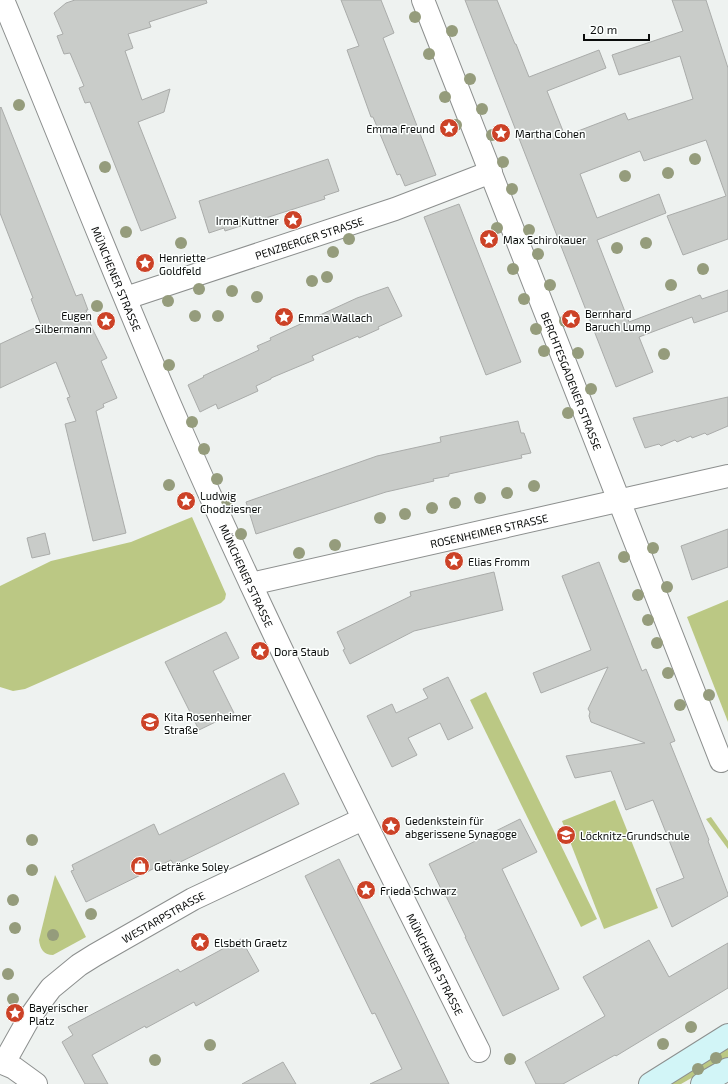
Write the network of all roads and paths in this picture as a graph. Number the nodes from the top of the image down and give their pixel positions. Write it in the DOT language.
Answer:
graph roads {
  1 [pos="2,0"];
  2 [pos="424,0"];
  3 [pos="491,172"];
  4 [pos="126,298"];
  5 [pos="728,476"];
  6 [pos="619,500"];
  7 [pos="251,584"];
  8 [pos="721,761"];
  9 [pos="363,819"];
  10 [pos="728,1035"];
  11 [pos="479,1051"];
  12 [pos="2,1062"];
  13 [pos="728,1069"];
  14 [pos="36,1084"];
  15 [pos="650,1084"];
  16 [pos="702,1084"];
  1 -- 4 [label="street, MÜNCHENER STRASSE"];
  2 -- 3 [label="street, BERCHTESGADENER STRASSE"];
  3 -- 4 [label="street, PENZBERGER STRASSE"];
  3 -- 6 [label="street, BERCHTESGADENER STRASSE"];
  4 -- 7 [label="street, MÜNCHENER STRASSE"];
  5 -- 6 [label="street, ROSENHEIMER STRASSE"];
  6 -- 7 [label="street, ROSENHEIMER STRASSE"];
  6 -- 8 [label="street, BERCHTESGADENER STRASSE"];
  7 -- 9 [label="street, MÜNCHENER STRASSE"];
  9 -- 11 [label="street, MÜNCHENER STRASSE"];
  9 -- 12 [label="street, WESTARPSTRASSE"];
  10 -- 15 [label="main road"];
  12 -- 14 [label="street"];
  13 -- 16 [label="main road"];
}
